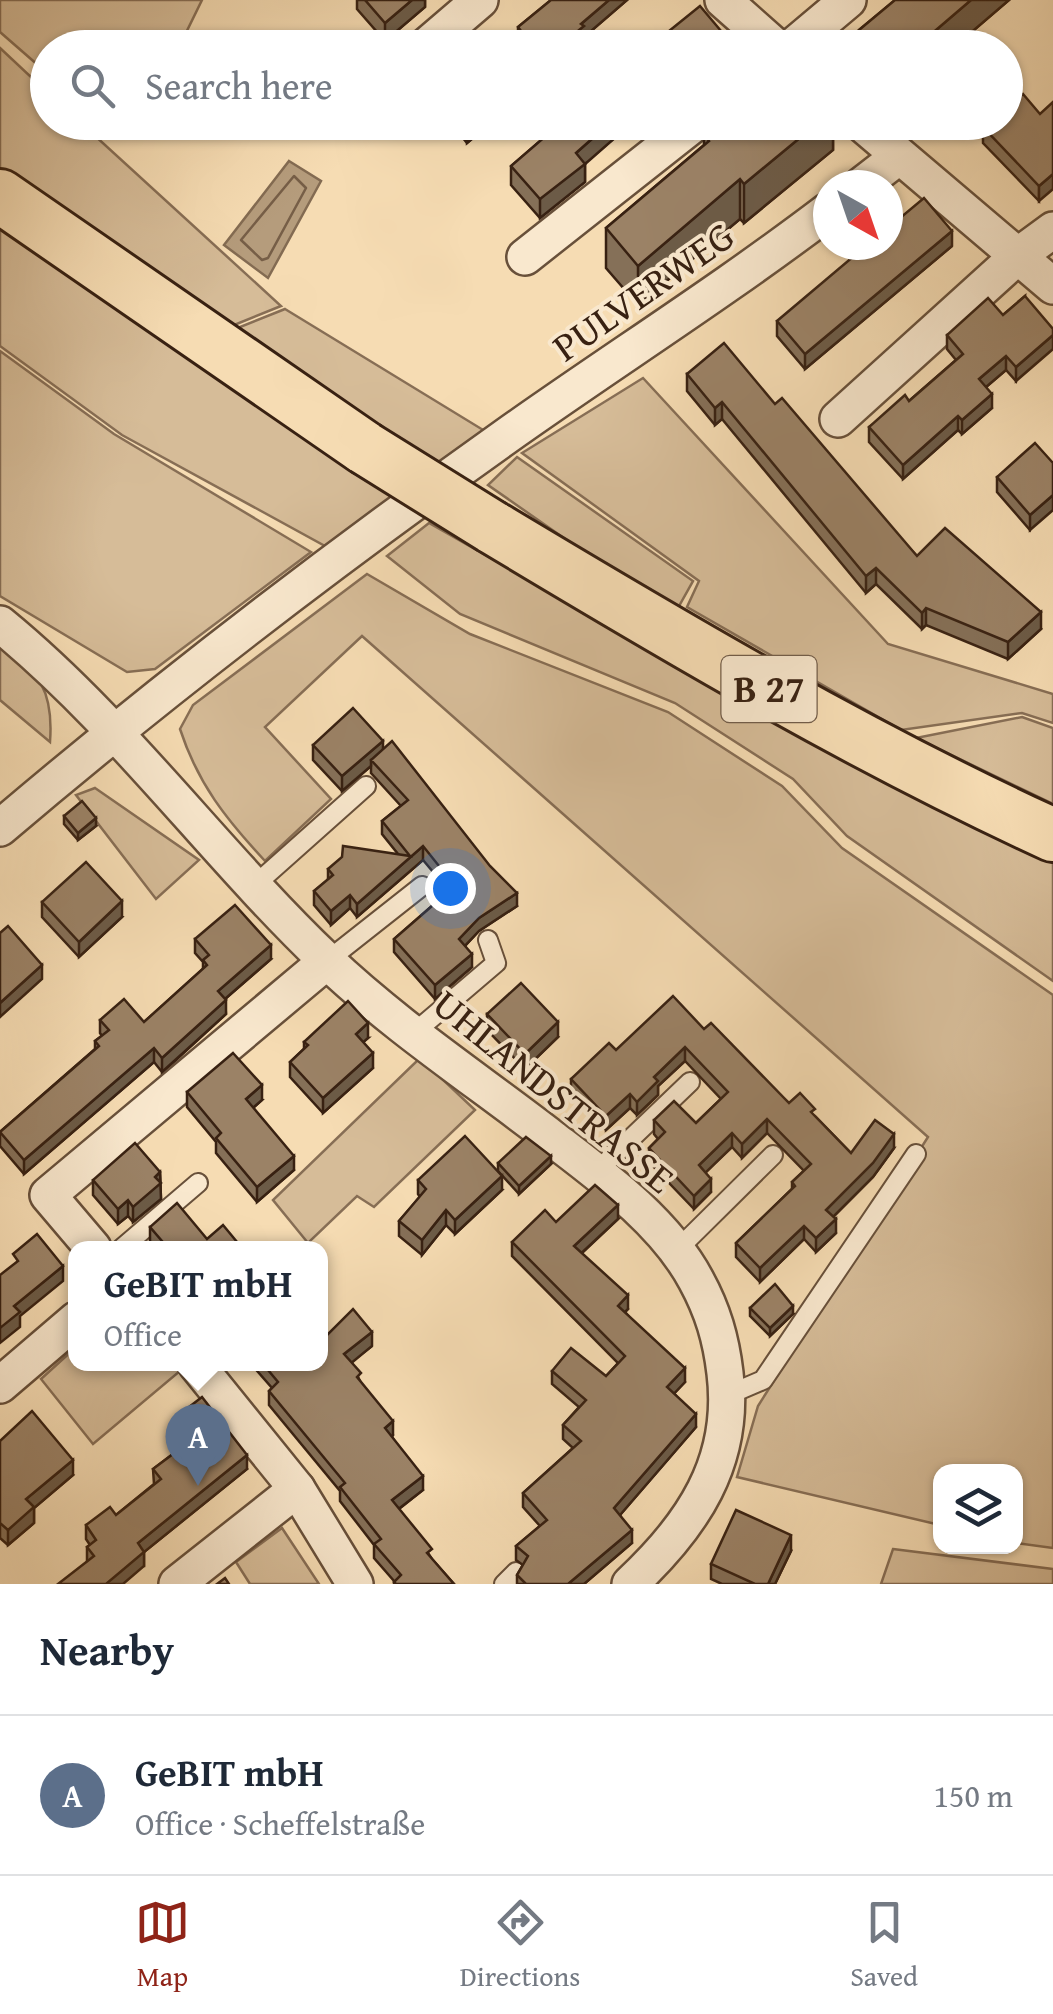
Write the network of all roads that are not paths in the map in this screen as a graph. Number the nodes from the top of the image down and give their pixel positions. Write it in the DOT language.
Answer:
graph roads {
  1 [pos="480,0"];
  2 [pos="723,0"];
  3 [pos="848,0"];
  4 [pos="445,30"];
  5 [pos="756,30"];
  6 [pos="812,30"];
  7 [pos="673,140"];
  8 [pos="880,140"];
  9 [pos="898,157"];
  10 [pos="881,170"];
  11 [pos="0,196"];
  12 [pos="813,222"];
  13 [pos="1053,230"];
  14 [pos="1019,255"];
  15 [pos="525,258"];
  16 [pos="1053,286"];
  17 [pos="838,419"];
  18 [pos="0,624"];
  19 [pos="114,731"];
  20 [pos="366,786"];
  21 [pos="0,828"];
  22 [pos="1053,835"];
  23 [pos="256,884"];
  24 [pos="422,886"];
  25 [pos="488,940"];
  26 [pos="327,961"];
  27 [pos="415,1032"];
  28 [pos="690,1082"];
  29 [pos="916,1154"];
  30 [pos="773,1155"];
  31 [pos="596,1172"];
  32 [pos="198,1183"];
  33 [pos="87,1241"];
  34 [pos="130,1241"];
  35 [pos="675,1252"];
  36 [pos="68,1327"];
  37 [pos="202,1371"];
  38 [pos="0,1385"];
  39 [pos="728,1394"];
  40 [pos="297,1490"];
  41 [pos="176,1584"];
  42 [pos="354,1584"];
  43 [pos="630,1584"];
  1 -- 4 [label="street"];
  2 -- 5 [label="street"];
  3 -- 6 [label="street"];
  7 -- 15 [label="street"];
  8 -- 9 [label="street"];
  9 -- 10 [label="street"];
  9 -- 14 [label="street"];
  11 -- 22 [label="main road, B 27, bridge"];
  12 -- 19 [label="street, PULVERWEG"];
  13 -- 14 [label="street"];
  14 -- 16 [label="street"];
  14 -- 17 [label="street"];
  18 -- 19 [label="street, UHLANDSTRASSE"];
  19 -- 21 [label="street, PULVERWEG"];
  19 -- 23 [label="street, UHLANDSTRASSE"];
  20 -- 23 [label="lane"];
  23 -- 26 [label="street, UHLANDSTRASSE"];
  24 -- 26 [label="lane"];
  25 -- 27 [label="lane"];
  26 -- 27 [label="street, UHLANDSTRASSE"];
  26 -- 33 [label="street"];
  27 -- 31 [label="street, UHLANDSTRASSE"];
  28 -- 31 [label="lane"];
  29 -- 39 [label="lane"];
  30 -- 35 [label="lane"];
  31 -- 35 [label="street, UHLANDSTRASSE"];
  32 -- 34 [label="lane"];
  35 -- 39 [label="street, UHLANDSTRASSE"];
  36 -- 38 [label="street"];
  37 -- 40 [label="street"];
  39 -- 43 [label="street, UHLANDSTRASSE"];
  40 -- 41 [label="street"];
  40 -- 42 [label="street"];
}
